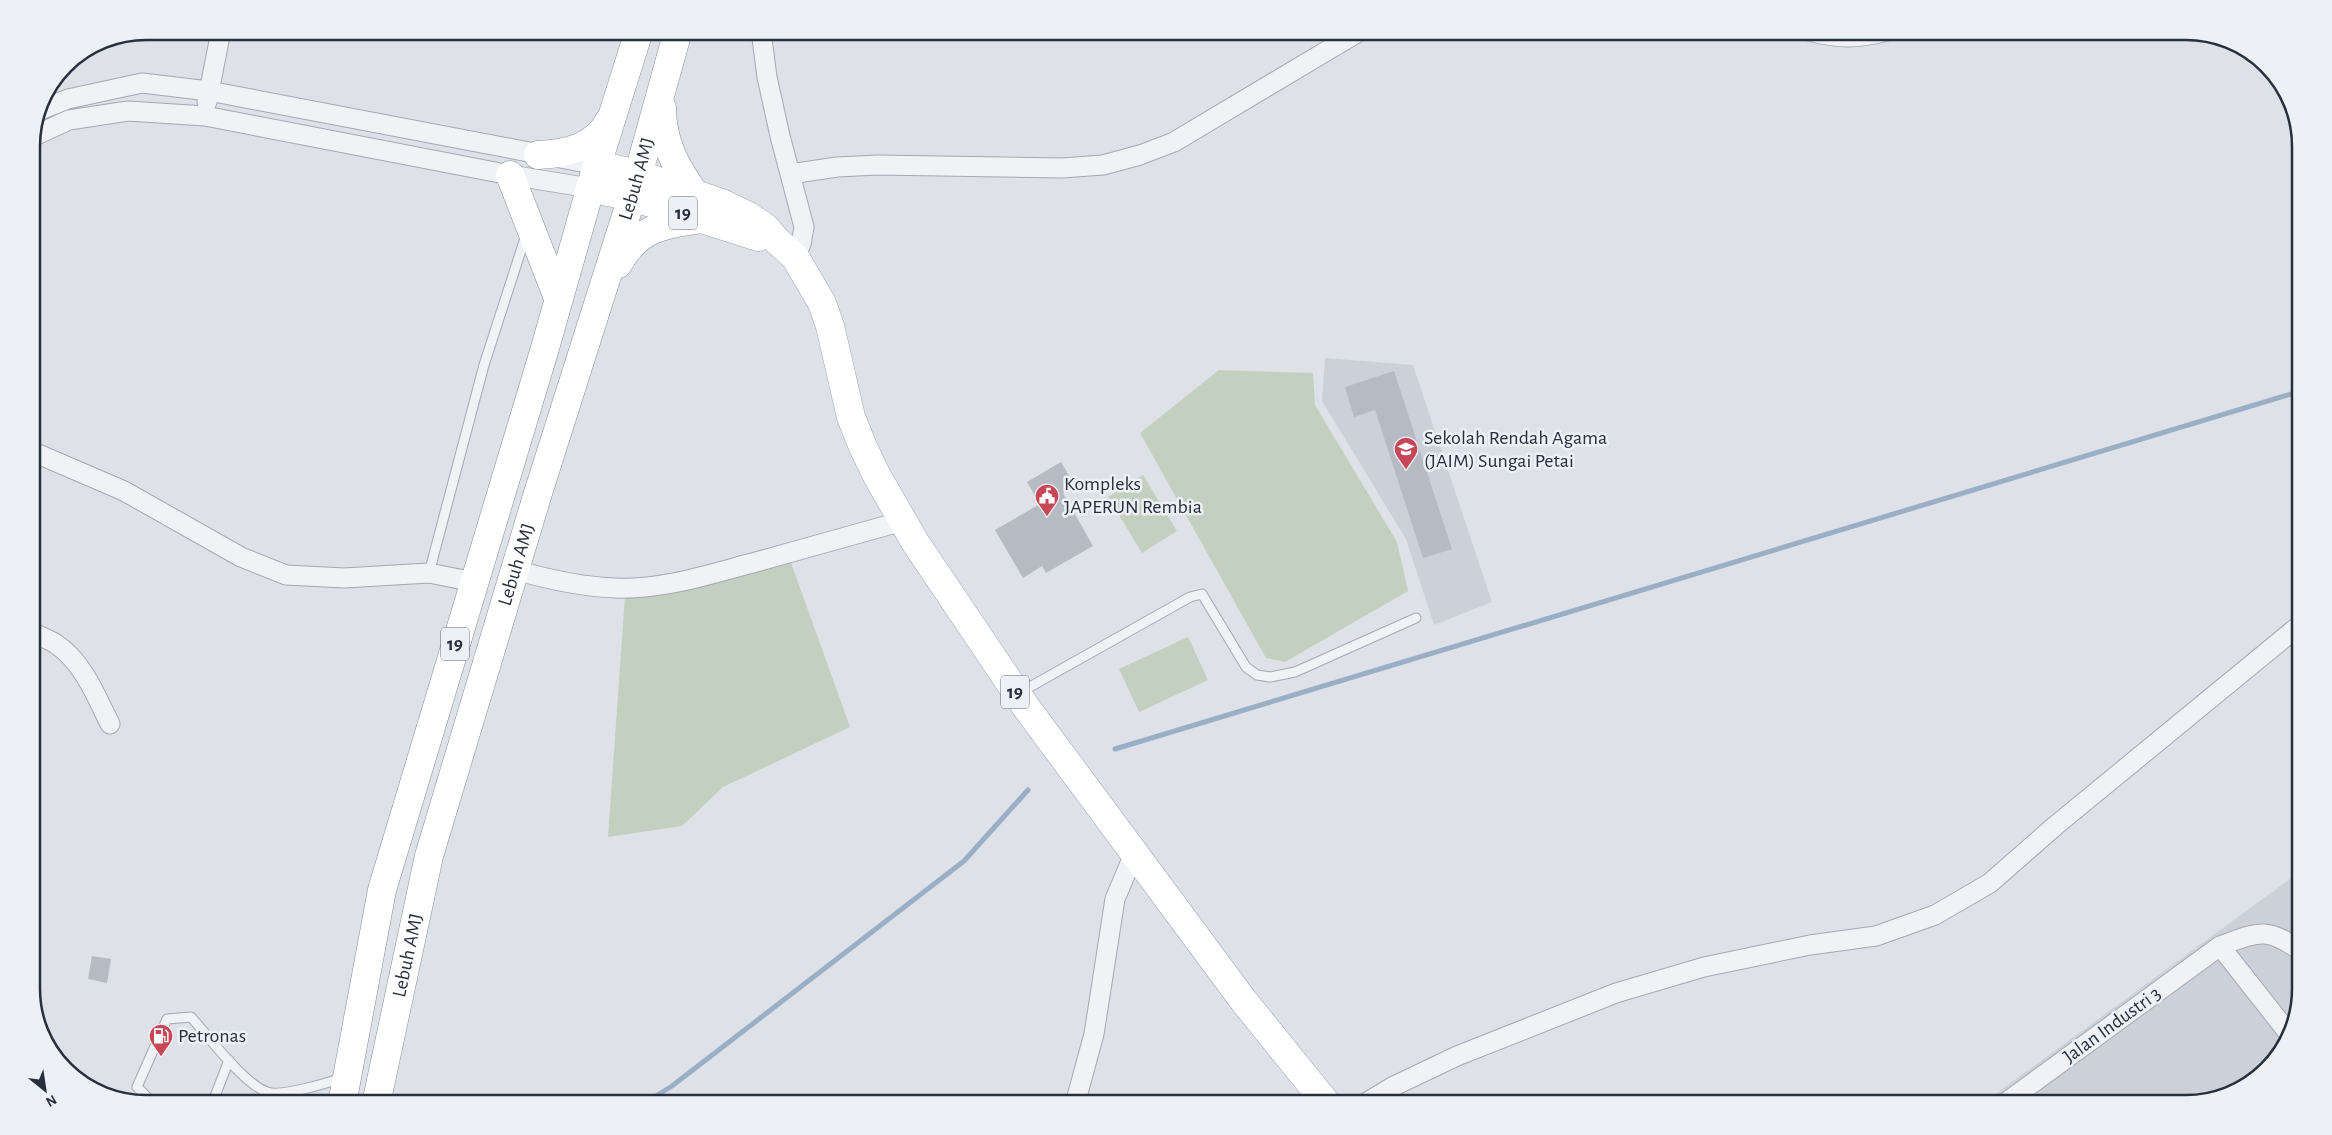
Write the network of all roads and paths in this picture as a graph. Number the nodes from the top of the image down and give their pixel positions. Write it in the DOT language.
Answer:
graph roads {
  1 [pos="219,40"];
  2 [pos="636,40"];
  3 [pos="675,40"];
  4 [pos="762,40"];
  5 [pos="1345,40"];
  6 [pos="662,86"];
  7 [pos="209,91"];
  8 [pos="47,107"];
  9 [pos="612,115"];
  10 [pos="205,116"];
  11 [pos="41,133"];
  12 [pos="538,155"];
  13 [pos="790,174"];
  14 [pos="510,175"];
  15 [pos="593,176"];
  16 [pos="635,186"];
  17 [pos="699,207"];
  18 [pos="529,224"];
  19 [pos="786,249"];
  20 [pos="602,295"];
  21 [pos="558,298"];
  22 [pos="40,454"];
  23 [pos="902,521"];
  24 [pos="515,570"];
  25 [pos="429,573"];
  26 [pos="474,582"];
  27 [pos="1416,618"];
  28 [pos="2292,631"];
  29 [pos="40,636"];
  30 [pos="1017,694"];
  31 [pos="110,724"];
  32 [pos="1134,854"];
  33 [pos="2292,945"];
  34 [pos="2220,946"];
  35 [pos="2284,1028"];
  36 [pos="229,1060"];
  37 [pos="347,1076"];
  38 [pos="268,1093"];
  39 [pos="145,1095"];
  40 [pos="215,1095"];
  41 [pos="344,1095"];
  42 [pos="378,1095"];
  43 [pos="1077,1095"];
  44 [pos="1320,1095"];
  45 [pos="1379,1095"];
  46 [pos="2016,1095"];
  1 -- 7 [label="street"];
  2 -- 9 [label="main road, Lebuh AMJ / 19"];
  3 -- 6 [label="main road, Lebuh AMJ / 19"];
  4 -- 13 [label="street"];
  5 -- 13 [label="street"];
  6 -- 16 [label="main road, Lebuh AMJ / 19"];
  6 -- 17 [label="main road"];
  7 -- 8 [label="street"];
  7 -- 10 [label="street"];
  7 -- 12 [label="street"];
  9 -- 12 [label="main road"];
  9 -- 15 [label="main road, Lebuh AMJ / 19"];
  10 -- 11 [label="street"];
  10 -- 14 [label="street"];
  12 -- 15 [label="street"];
  13 -- 19 [label="street"];
  14 -- 15 [label="street"];
  14 -- 18 [label="main road"];
  15 -- 16 [label="main road, 19"];
  15 -- 21 [label="main road, Lebuh AMJ / 19"];
  16 -- 17 [label="main road, 19"];
  16 -- 20 [label="main road, Lebuh AMJ / 19"];
  17 -- 19 [label="main road, 19"];
  17 -- 20 [label="main road"];
  18 -- 21 [label="main road"];
  18 -- 25 [label="lane"];
  19 -- 23 [label="main road, 19"];
  20 -- 24 [label="main road, Lebuh AMJ / 19"];
  21 -- 26 [label="main road, Lebuh AMJ / 19"];
  22 -- 25 [label="street"];
  23 -- 24 [label="street"];
  23 -- 30 [label="main road, 19"];
  24 -- 42 [label="main road, Lebuh AMJ / 19"];
  25 -- 26 [label="street"];
  26 -- 37 [label="main road, Lebuh AMJ / 19"];
  27 -- 30 [label="lane"];
  28 -- 45 [label="street"];
  29 -- 31 [label="street"];
  30 -- 32 [label="main road, 19"];
  32 -- 43 [label="street"];
  32 -- 44 [label="main road, 19"];
  33 -- 34 [label="street, Jalan Industri 3"];
  34 -- 35 [label="street"];
  34 -- 46 [label="street, Jalan Industri 3"];
  36 -- 38 [label="lane"];
  36 -- 39 [label="lane"];
  36 -- 40 [label="lane"];
  37 -- 38 [label="lane"];
  37 -- 41 [label="main road, Lebuh AMJ / 19"];
}
